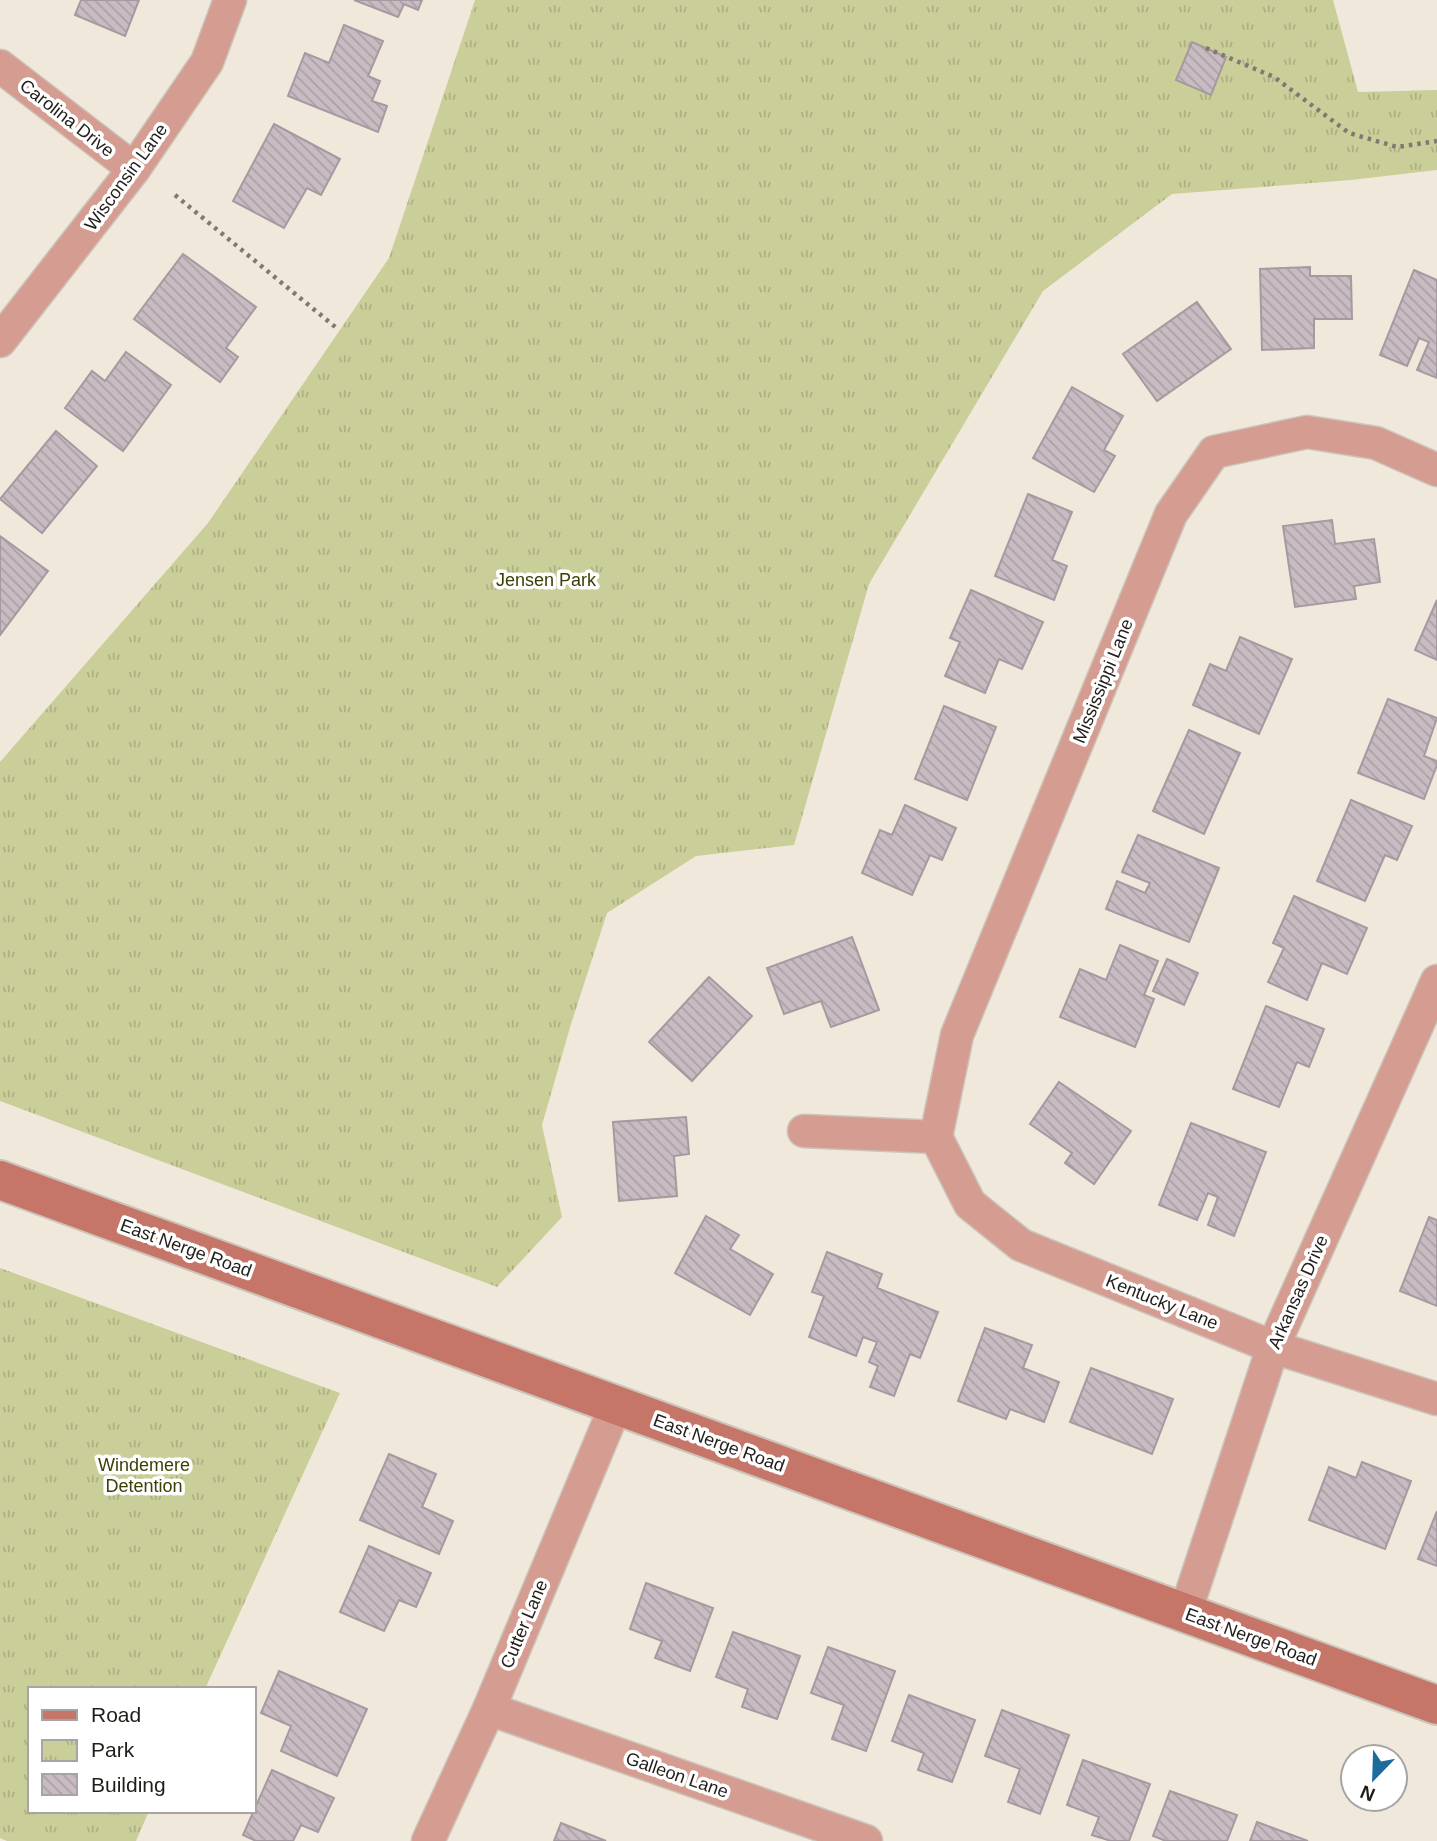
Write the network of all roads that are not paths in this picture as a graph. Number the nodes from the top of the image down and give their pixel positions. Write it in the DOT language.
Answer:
graph roads {
  1 [pos="230,0"];
  2 [pos="0,66"];
  3 [pos="134,169"];
  4 [pos="0,341"];
  5 [pos="1437,470"];
  6 [pos="1437,981"];
  7 [pos="804,1131"];
  8 [pos="936,1138"];
  9 [pos="0,1180"];
  10 [pos="1273,1347"];
  11 [pos="1437,1399"];
  12 [pos="616,1405"];
  13 [pos="1185,1613"];
  14 [pos="1437,1705"];
  15 [pos="489,1709"];
  16 [pos="428,1841"];
  17 [pos="866,1841"];
  1 -- 3 [label="street, Wisconsin Lane"];
  2 -- 3 [label="street, Carolina Drive"];
  3 -- 4 [label="street, Wisconsin Lane"];
  5 -- 8 [label="street, Mississippi Lane"];
  6 -- 10 [label="street, Arkansas Drive"];
  7 -- 8 [label="street"];
  8 -- 10 [label="street, Kentucky Lane"];
  9 -- 12 [label="main road, East Nerge Road"];
  10 -- 11 [label="street, Kentucky Lane"];
  10 -- 13 [label="street, Arkansas Drive"];
  12 -- 13 [label="main road, East Nerge Road"];
  12 -- 15 [label="street, Cutter Lane"];
  13 -- 14 [label="main road, East Nerge Road"];
  15 -- 16 [label="street, Cutter Lane"];
  15 -- 17 [label="street, Galleon Lane"];
}
